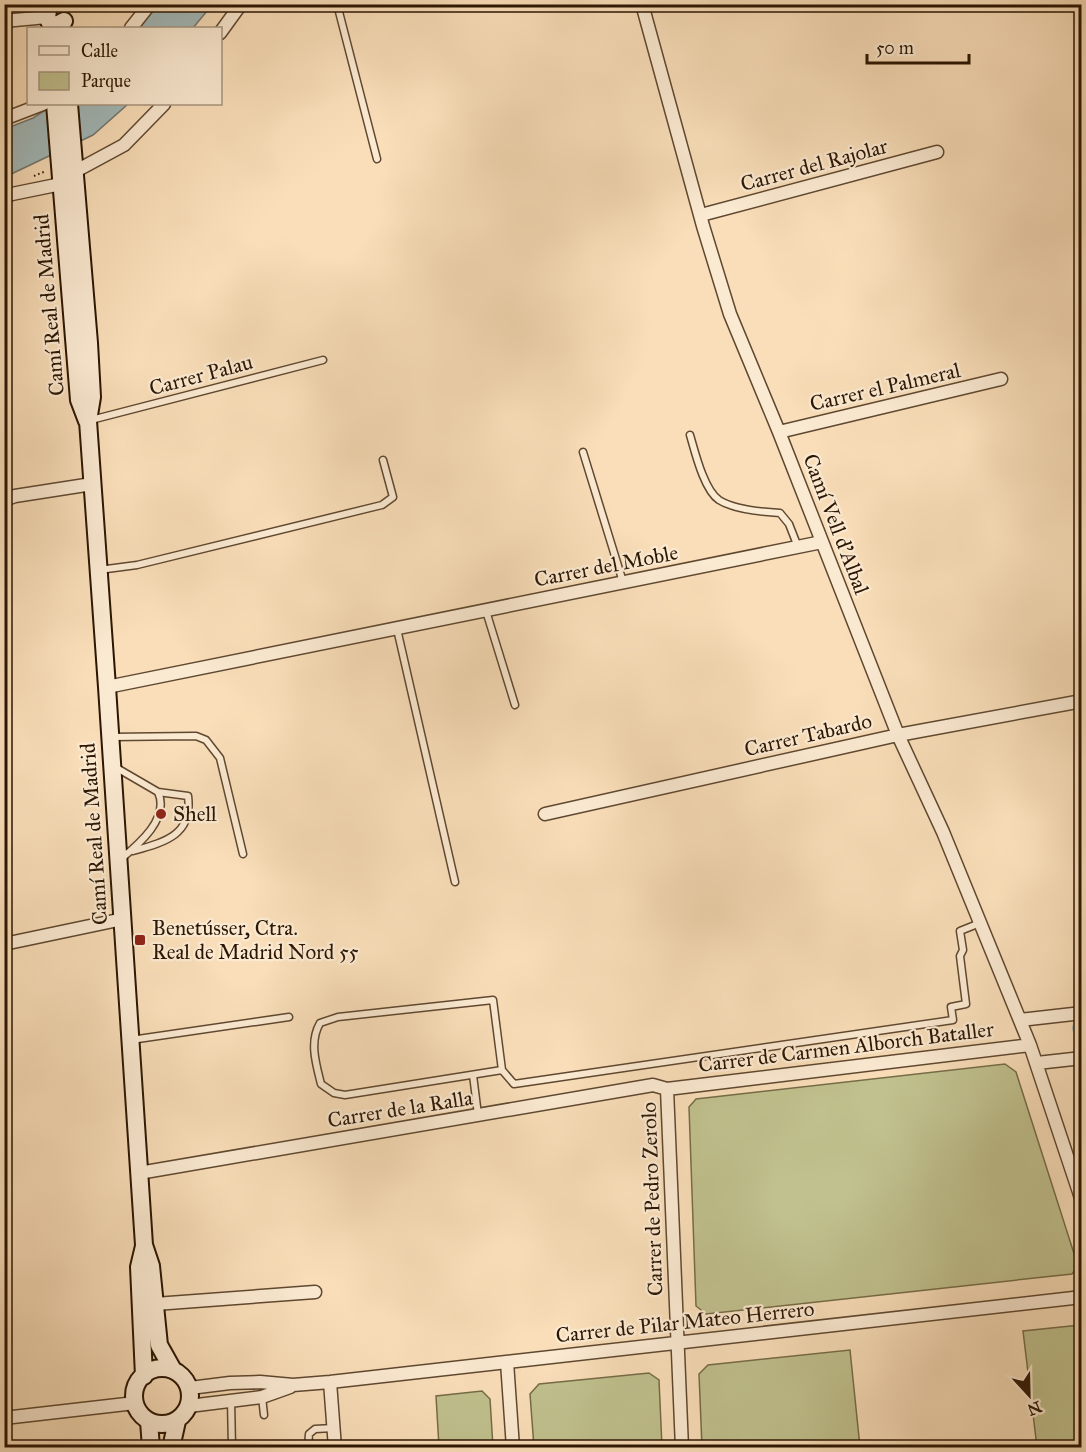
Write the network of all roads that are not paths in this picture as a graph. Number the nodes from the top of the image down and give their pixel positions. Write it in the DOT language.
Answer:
graph roads {
  1 [pos="150,4"];
  2 [pos="241,4"];
  3 [pos="337,4"];
  4 [pos="642,4"];
  5 [pos="56,16"];
  6 [pos="4,21"];
  7 [pos="132,27"];
  8 [pos="222,30"];
  9 [pos="40,105"];
  10 [pos="54,105"];
  11 [pos="69,105"];
  12 [pos="163,105"];
  13 [pos="4,119"];
  14 [pos="937,152"];
  15 [pos="377,159"];
  16 [pos="65,170"];
  17 [pos="4,197"];
  18 [pos="701,215"];
  19 [pos="323,360"];
  20 [pos="1001,379"];
  21 [pos="87,421"];
  22 [pos="779,432"];
  23 [pos="690,435"];
  24 [pos="583,452"];
  25 [pos="383,460"];
  26 [pos="92,484"];
  27 [pos="4,500"];
  28 [pos="822,542"];
  29 [pos="798,547"];
  30 [pos="99,570"];
  31 [pos="624,582"];
  32 [pos="486,610"];
  33 [pos="397,628"];
  34 [pos="108,687"];
  35 [pos="1082,700"];
  36 [pos="515,705"];
  37 [pos="898,735"];
  38 [pos="111,737"];
  39 [pos="112,766"];
  40 [pos="158,792"];
  41 [pos="545,814"];
  42 [pos="243,854"];
  43 [pos="124,856"];
  44 [pos="455,882"];
  45 [pos="123,919"];
  46 [pos="980,922"];
  47 [pos="4,944"];
  48 [pos="1082,1013"];
  49 [pos="289,1017"];
  50 [pos="1020,1020"];
  51 [pos="130,1040"];
  52 [pos="1030,1044"];
  53 [pos="1082,1058"];
  54 [pos="1037,1063"];
  55 [pos="502,1070"];
  56 [pos="473,1075"];
  57 [pos="667,1089"];
  58 [pos="478,1116"];
  59 [pos="139,1173"];
  60 [pos="1082,1201"];
  61 [pos="144,1245"];
  62 [pos="315,1292"];
  63 [pos="1082,1297"];
  64 [pos="155,1304"];
  65 [pos="677,1343"];
  66 [pos="507,1362"];
  67 [pos="172,1370"];
  68 [pos="144,1376"];
  69 [pos="330,1382"];
  70 [pos="293,1386"];
  71 [pos="190,1388"];
  72 [pos="262,1397"];
  73 [pos="231,1400"];
  74 [pos="135,1403"];
  75 [pos="189,1407"];
  76 [pos="264,1415"];
  77 [pos="4,1418"];
  78 [pos="149,1421"];
  79 [pos="177,1421"];
  80 [pos="334,1428"];
  81 [pos="151,1448"];
  82 [pos="171,1448"];
  83 [pos="232,1448"];
  84 [pos="308,1448"];
  85 [pos="335,1448"];
  86 [pos="513,1448"];
  87 [pos="682,1448"];
  1 -- 7 [label="street"];
  2 -- 8 [label="street"];
  3 -- 15 [label="lane"];
  4 -- 18 [label="street, Camí Vell d'Albal"];
  5 -- 6 [label="street"];
  9 -- 13 [label="street"];
  10 -- 16 [label="street"];
  11 -- 16 [label="street, Camí Real de Madrid"];
  12 -- 16 [label="street"];
  14 -- 18 [label="street, Carrer del Rajolar"];
  16 -- 17 [label="street"];
  16 -- 21 [label="street, Camí Real de Madrid"];
  16 -- 21 [label="street, Camí Real de Madrid"];
  18 -- 22 [label="street, Camí Vell d'Albal"];
  19 -- 21 [label="lane, Carrer Palau"];
  20 -- 22 [label="street, Carrer el Palmeral"];
  21 -- 26 [label="street, Camí Real de Madrid"];
  22 -- 28 [label="street, Camí Vell d'Albal"];
  23 -- 29 [label="lane"];
  24 -- 31 [label="lane"];
  25 -- 30 [label="lane"];
  26 -- 27 [label="street"];
  26 -- 30 [label="street, Camí Real de Madrid"];
  28 -- 29 [label="street, Carrer del Moble"];
  28 -- 37 [label="street, Camí Vell d'Albal"];
  29 -- 31 [label="street, Carrer del Moble"];
  30 -- 34 [label="street, Camí Real de Madrid"];
  31 -- 32 [label="street, Carrer del Moble"];
  32 -- 33 [label="street, Carrer del Moble"];
  32 -- 36 [label="lane"];
  33 -- 34 [label="street, Carrer del Moble"];
  33 -- 44 [label="lane"];
  34 -- 38 [label="street, Camí Real de Madrid"];
  35 -- 37 [label="street, Carrer Tabardo"];
  37 -- 41 [label="street, Carrer Tabardo"];
  37 -- 46 [label="street, Camí Vell d'Albal"];
  38 -- 39 [label="street, Camí Real de Madrid"];
  38 -- 42 [label="lane"];
  39 -- 40 [label="lane"];
  39 -- 43 [label="street, Camí Real de Madrid"];
  40 -- 43 [label="lane"];
  40 -- 43 [label="lane"];
  43 -- 45 [label="street, Camí Real de Madrid"];
  45 -- 47 [label="street"];
  45 -- 51 [label="street, Camí Real de Madrid"];
  46 -- 50 [label="street, Camí Vell d'Albal"];
  46 -- 55 [label="lane"];
  48 -- 50 [label="street"];
  49 -- 51 [label="lane"];
  50 -- 52 [label="street, Camí Vell d'Albal"];
  51 -- 59 [label="street, Camí Real de Madrid"];
  52 -- 54 [label="street, Camí Vell d'Albal"];
  52 -- 57 [label="street, Carrer de Carmen Alborch Bataller"];
  53 -- 54 [label="street"];
  54 -- 60 [label="street, Camí Vell d'Albal"];
  55 -- 56 [label="lane"];
  55 -- 56 [label="lane"];
  56 -- 58 [label="lane"];
  57 -- 58 [label="street, Carrer de la Ralla"];
  57 -- 65 [label="street, Carrer de Pedro Zerolo"];
  58 -- 59 [label="street, Carrer de la Ralla"];
  59 -- 61 [label="street, Camí Real de Madrid"];
  61 -- 64 [label="street, Camí Real de Madrid"];
  61 -- 68 [label="street, Camí Real de Madrid"];
  62 -- 64 [label="street"];
  63 -- 65 [label="street, Carrer de Pilar Mateo Herrero"];
  64 -- 67 [label="street, Camí Real de Madrid"];
  65 -- 66 [label="street, Carrer de Pilar Mateo Herrero"];
  65 -- 87 [label="street, Carrer de Pedro Zerolo"];
  66 -- 69 [label="street, Carrer de Pilar Mateo Herrero"];
  66 -- 86 [label="street"];
  67 -- 68 [label="street"];
  67 -- 71 [label="street"];
  68 -- 74 [label="street"];
  69 -- 70 [label="street, Carrer de Pilar Mateo Herrero"];
  69 -- 80 [label="street"];
  70 -- 71 [label="street, Carrer de Pilar Mateo Herrero"];
  70 -- 72 [label="street, Carrer de Pilar Mateo Herrero"];
  71 -- 75 [label="street"];
  72 -- 73 [label="street, Carrer de Pilar Mateo Herrero"];
  72 -- 76 [label="lane"];
  73 -- 75 [label="street, Carrer de Pilar Mateo Herrero"];
  73 -- 83 [label="lane"];
  74 -- 77 [label="street"];
  74 -- 78 [label="street"];
  75 -- 79 [label="street"];
  78 -- 79 [label="street"];
  78 -- 81 [label="street"];
  79 -- 82 [label="street"];
  80 -- 84 [label="lane"];
  80 -- 85 [label="street"];
}
